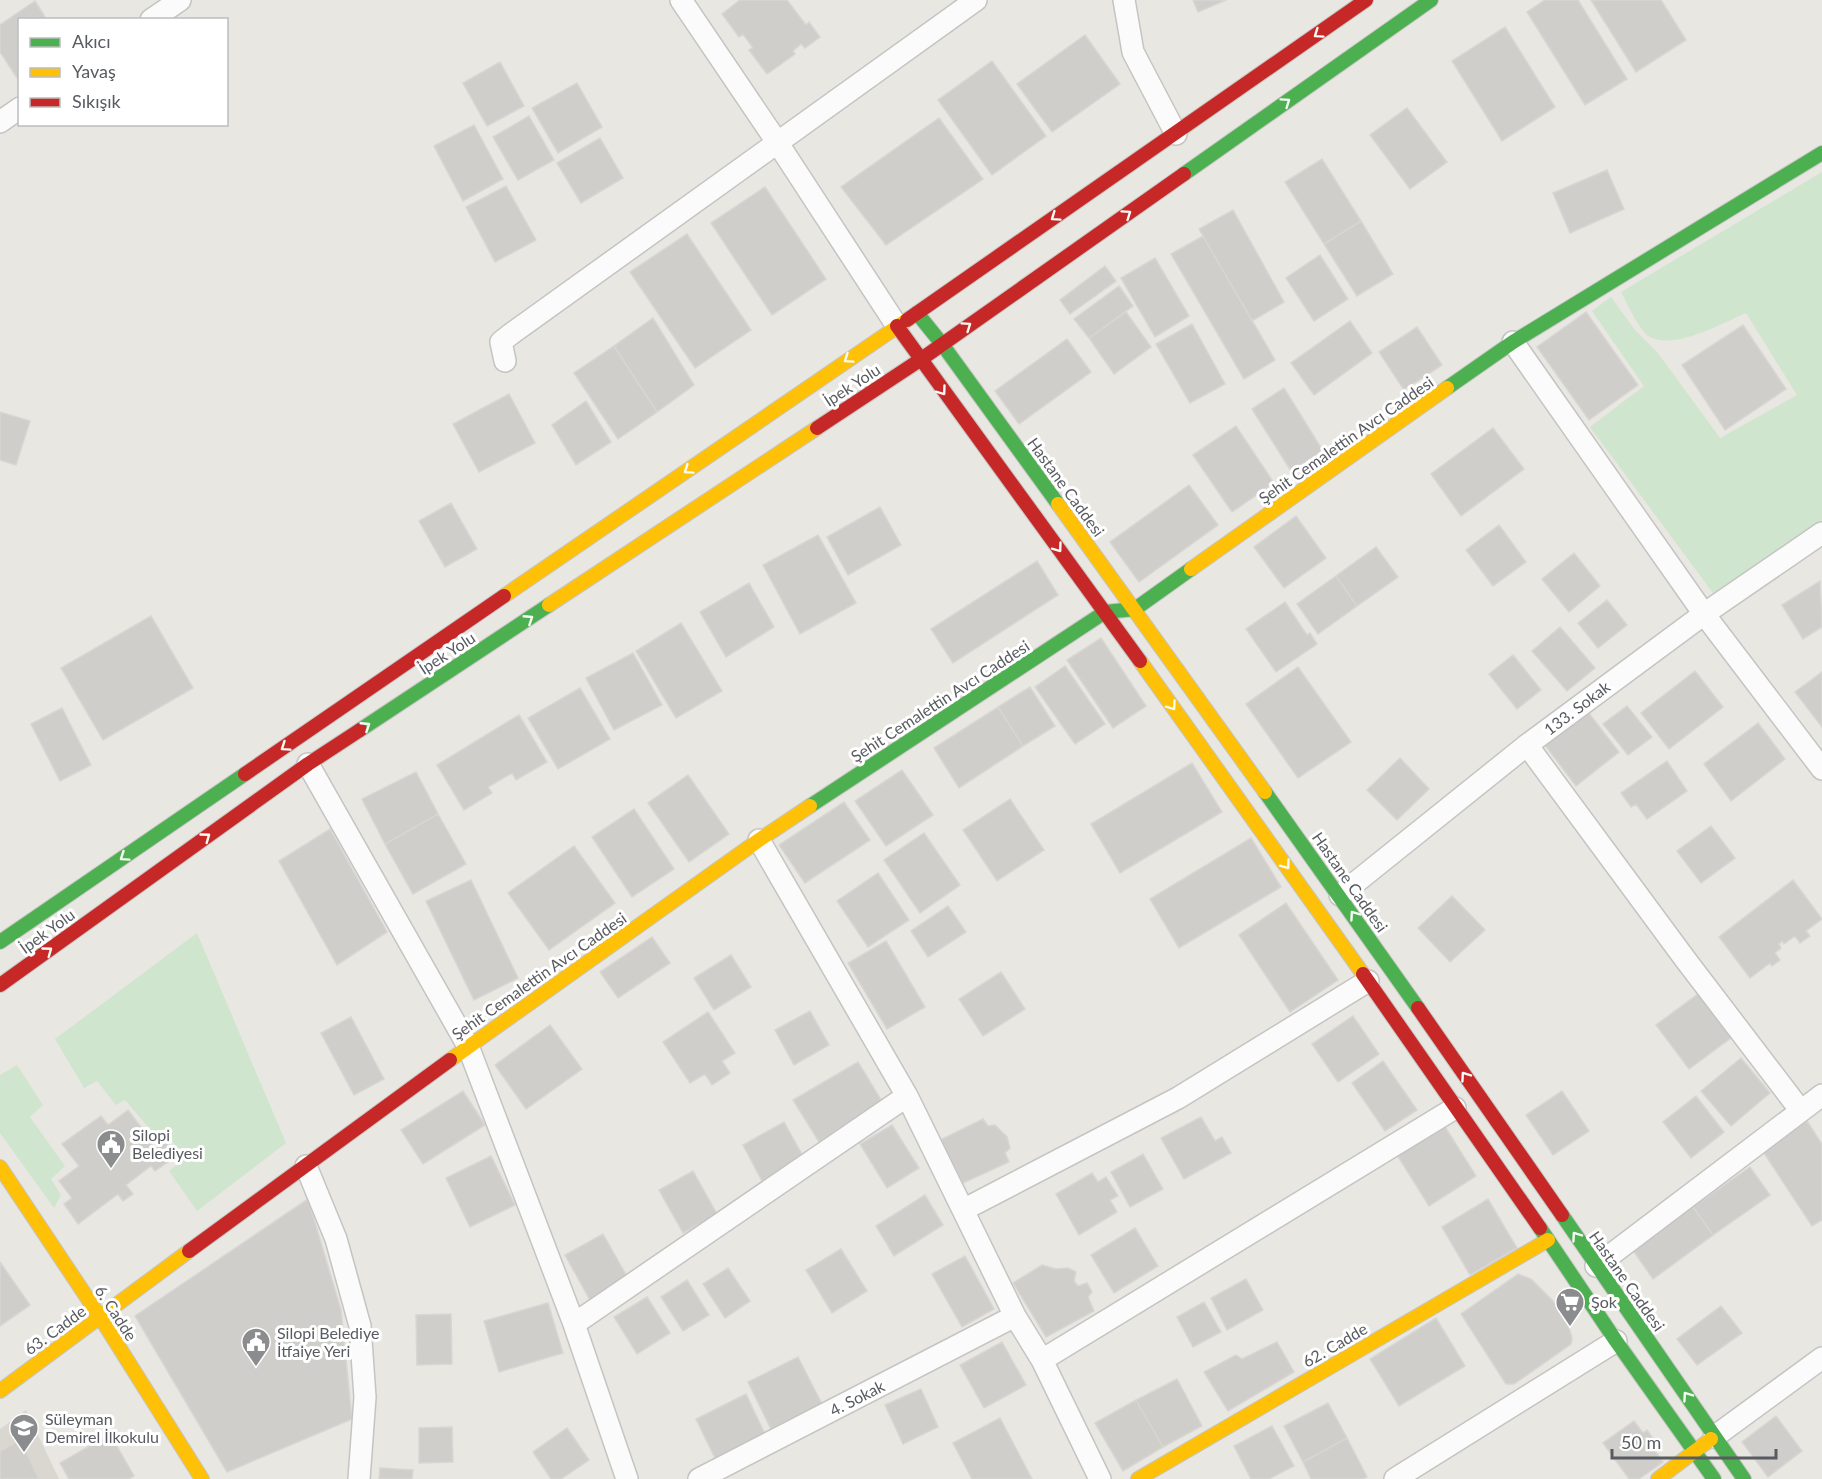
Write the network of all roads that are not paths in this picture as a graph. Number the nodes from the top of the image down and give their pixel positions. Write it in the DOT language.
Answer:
graph roads {
  1 [pos="180,0"];
  2 [pos="681,0"];
  3 [pos="976,0"];
  4 [pos="1124,0"];
  5 [pos="1366,0"];
  6 [pos="1431,0"];
  7 [pos="154,18"];
  8 [pos="18,109"];
  9 [pos="0,122"];
  10 [pos="1176,134"];
  11 [pos="777,142"];
  12 [pos="1822,153"];
  13 [pos="917,313"];
  14 [pos="897,326"];
  15 [pos="1513,342"];
  16 [pos="942,344"];
  17 [pos="920,360"];
  18 [pos="506,361"];
  19 [pos="1819,540"];
  20 [pos="1135,609"];
  21 [pos="1105,612"];
  22 [pos="1704,614"];
  23 [pos="1527,745"];
  24 [pos="308,764"];
  25 [pos="1822,769"];
  26 [pos="759,840"];
  27 [pos="1340,895"];
  28 [pos="0,942"];
  29 [pos="1368,981"];
  30 [pos="0,985"];
  31 [pos="468,1046"];
  32 [pos="1822,1095"];
  33 [pos="907,1096"];
  34 [pos="1455,1108"];
  35 [pos="1801,1111"];
  36 [pos="306,1166"];
  37 [pos="0,1167"];
  38 [pos="963,1210"];
  39 [pos="1548,1240"];
  40 [pos="1596,1266"];
  41 [pos="1015,1316"];
  42 [pos="100,1317"];
  43 [pos="574,1324"];
  44 [pos="1616,1341"];
  45 [pos="1822,1358"];
  46 [pos="1042,1360"];
  47 [pos="0,1391"];
  48 [pos="1714,1437"];
  49 [pos="1695,1451"];
  50 [pos="202,1479"];
  51 [pos="359,1479"];
  52 [pos="627,1479"];
  53 [pos="699,1479"];
  54 [pos="1100,1479"];
  55 [pos="1138,1479"];
  56 [pos="1395,1479"];
  57 [pos="1658,1479"];
  58 [pos="1714,1479"];
  59 [pos="1744,1479"];
  1 -- 7 [label="street"];
  2 -- 11 [label="street"];
  3 -- 11 [label="street"];
  4 -- 10 [label="street"];
  5 -- 10 [label="main road, one-way"];
  16 -- 6 [label="main road, İpek Yolu, one-way"];
  8 -- 9 [label="street"];
  10 -- 13 [label="main road, one-way"];
  11 -- 14 [label="street"];
  11 -- 18 [label="street"];
  12 -- 15 [label="main road, Şehit Cemalettin Avcı Caddesi"];
  13 -- 14 [label="main road"];
  13 -- 16 [label="main road, Hastane Caddesi"];
  14 -- 17 [label="main road"];
  14 -- 28 [label="main road, one-way"];
  15 -- 20 [label="main road, Şehit Cemalettin Avcı Caddesi"];
  15 -- 22 [label="street"];
  16 -- 17 [label="main road, İpek Yolu"];
  16 -- 20 [label="main road, Hastane Caddesi"];
  17 -- 21 [label="main road, one-way"];
  24 -- 17 [label="main road, İpek Yolu, one-way"];
  19 -- 22 [label="street, 133. Sokak"];
  20 -- 21 [label="main road, Şehit Cemalettin Avcı Caddesi"];
  20 -- 27 [label="main road, Hastane Caddesi"];
  21 -- 26 [label="main road, Şehit Cemalettin Avcı Caddesi"];
  21 -- 29 [label="main road, one-way"];
  22 -- 23 [label="street, 133. Sokak"];
  22 -- 25 [label="street"];
  23 -- 27 [label="street, 133. Sokak"];
  23 -- 35 [label="street"];
  30 -- 24 [label="main road, İpek Yolu, one-way"];
  24 -- 31 [label="street"];
  26 -- 31 [label="main road, Şehit Cemalettin Avcı Caddesi"];
  26 -- 33 [label="street"];
  40 -- 27 [label="main road, Hastane Caddesi, one-way"];
  29 -- 34 [label="main road"];
  29 -- 38 [label="street"];
  31 -- 36 [label="main road, Şehit Cemalettin Avcı Caddesi"];
  31 -- 43 [label="street"];
  32 -- 35 [label="street"];
  33 -- 38 [label="street"];
  33 -- 43 [label="street"];
  34 -- 39 [label="main road"];
  34 -- 46 [label="street"];
  35 -- 40 [label="street"];
  36 -- 42 [label="main road, Şehit Cemalettin Avcı Caddesi"];
  36 -- 51 [label="street"];
  37 -- 42 [label="main road, 6. Cadde"];
  38 -- 41 [label="street"];
  39 -- 44 [label="main road"];
  39 -- 55 [label="main road, 62. Cadde"];
  48 -- 40 [label="main road, Hastane Caddesi, one-way"];
  41 -- 46 [label="street"];
  41 -- 53 [label="street, 4. Sokak"];
  42 -- 47 [label="main road, 63. Cadde"];
  42 -- 50 [label="main road, 6. Cadde"];
  43 -- 52 [label="street"];
  44 -- 49 [label="main road"];
  44 -- 56 [label="street"];
  45 -- 48 [label="street"];
  46 -- 54 [label="street"];
  48 -- 49 [label="main road"];
  48 -- 59 [label="main road, Hastane Caddesi"];
  49 -- 57 [label="main road"];
  49 -- 58 [label="main road"];
}
